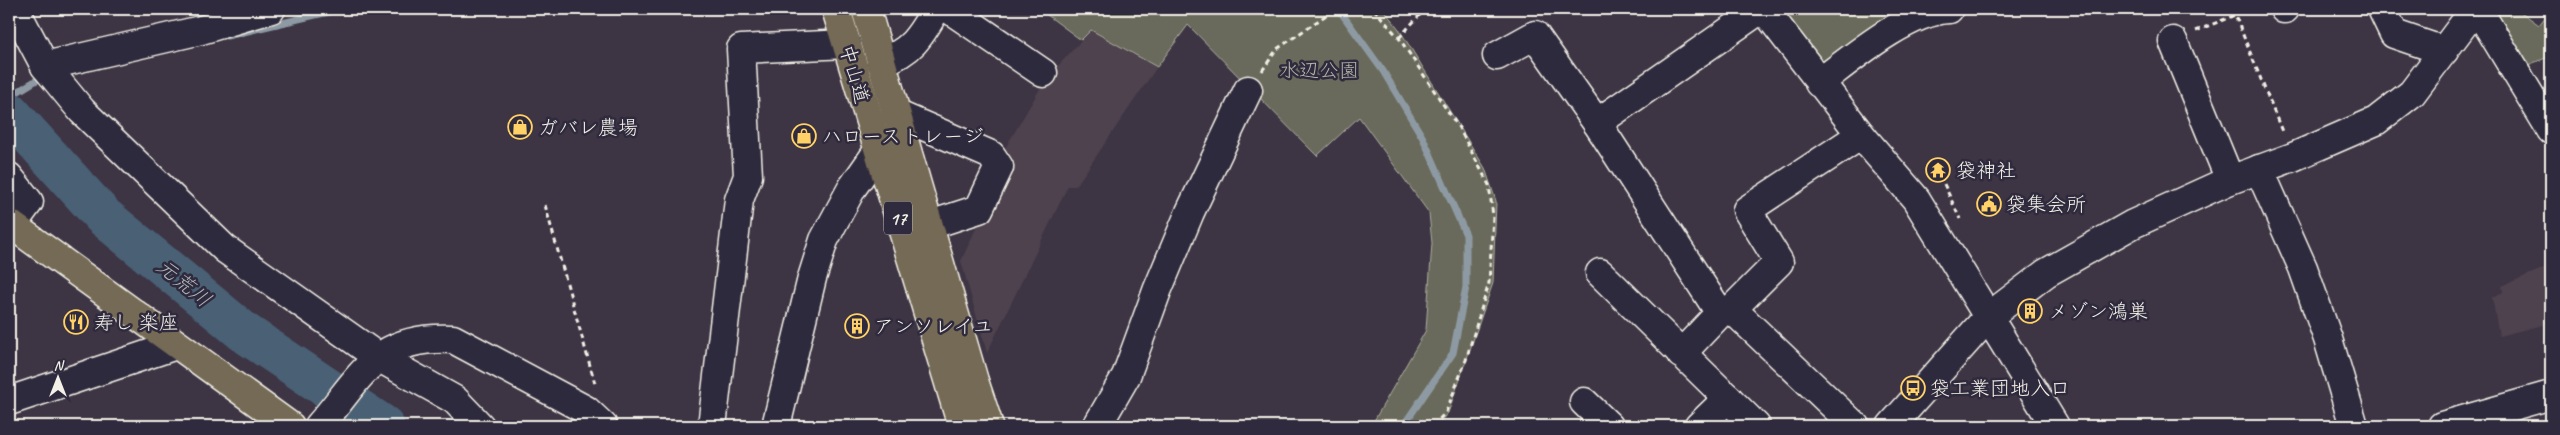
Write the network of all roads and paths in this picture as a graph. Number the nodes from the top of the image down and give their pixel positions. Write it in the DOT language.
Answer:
graph roads {
  1 [pos="15,9"];
  2 [pos="271,9"];
  3 [pos="836,9"];
  4 [pos="866,9"];
  5 [pos="936,9"];
  6 [pos="949,9"];
  7 [pos="1335,9"];
  8 [pos="1374,9"];
  9 [pos="1425,9"];
  10 [pos="1762,9"];
  11 [pos="1948,9"];
  12 [pos="2382,9"];
  13 [pos="2474,9"];
  14 [pos="199,19"];
  15 [pos="1399,38"];
  16 [pos="2172,42"];
  17 [pos="847,44"];
  18 [pos="2444,51"];
  19 [pos="1497,56"];
  20 [pos="881,62"];
  21 [pos="45,66"];
  22 [pos="1042,73"];
  23 [pos="1820,83"];
  24 [pos="1248,90"];
  25 [pos="896,114"];
  26 [pos="1597,124"];
  27 [pos="2551,130"];
  28 [pos="1861,135"];
  29 [pos="878,151"];
  30 [pos="2293,156"];
  31 [pos="2258,169"];
  32 [pos="9,177"];
  33 [pos="2230,180"];
  34 [pos="545,205"];
  35 [pos="930,225"];
  36 [pos="10,226"];
  37 [pos="1600,273"];
  38 [pos="1726,311"];
  39 [pos="1987,318"];
  40 [pos="176,345"];
  41 [pos="1682,354"];
  42 [pos="373,362"];
  43 [pos="597,389"];
  44 [pos="2551,395"];
  45 [pos="1728,398"];
  46 [pos="9,401"];
  47 [pos="1584,402"];
  48 [pos="321,424"];
  49 [pos="290,426"];
  50 [pos="480,426"];
  51 [pos="603,426"];
  52 [pos="712,426"];
  53 [pos="776,426"];
  54 [pos="962,426"];
  55 [pos="989,426"];
  56 [pos="1097,426"];
  57 [pos="1433,426"];
  58 [pos="1609,426"];
  59 [pos="1699,426"];
  60 [pos="1756,426"];
  61 [pos="1855,426"];
  62 [pos="1891,426"];
  63 [pos="2055,426"];
  64 [pos="2354,426"];
  65 [pos="2442,426"];
  1 -- 21 [label="street"];
  2 -- 14 [label="street"];
  3 -- 17 [label="main road, 中山道 / 17"];
  4 -- 20 [label="main road, 中山道 / 17"];
  5 -- 20 [label="street"];
  6 -- 22 [label="street"];
  7 -- 24 [label="path"];
  8 -- 15 [label="path"];
  9 -- 15 [label="path"];
  10 -- 23 [label="street"];
  10 -- 26 [label="street"];
  11 -- 23 [label="street"];
  12 -- 18 [label="street"];
  13 -- 18 [label="street"];
  13 -- 27 [label="street"];
  14 -- 21 [label="street"];
  15 -- 57 [label="path"];
  16 -- 30 [label="path"];
  16 -- 33 [label="street"];
  17 -- 29 [label="main road, 中山道 / 17"];
  17 -- 52 [label="street"];
  18 -- 30 [label="street"];
  19 -- 26 [label="street"];
  20 -- 25 [label="main road, 中山道 / 17"];
  21 -- 42 [label="street"];
  23 -- 28 [label="street"];
  24 -- 56 [label="street"];
  25 -- 35 [label="main road, 中山道 / 17"];
  25 -- 35 [label="street"];
  26 -- 38 [label="street"];
  28 -- 38 [label="street"];
  28 -- 39 [label="street"];
  29 -- 53 [label="street"];
  29 -- 54 [label="main road, 中山道 / 17"];
  30 -- 31 [label="street"];
  31 -- 33 [label="street"];
  31 -- 64 [label="street"];
  32 -- 36 [label="street"];
  33 -- 39 [label="street"];
  34 -- 43 [label="path"];
  35 -- 55 [label="main road, 中山道 / 17"];
  36 -- 40 [label="main road"];
  37 -- 41 [label="street"];
  38 -- 41 [label="street"];
  38 -- 61 [label="street"];
  39 -- 62 [label="street"];
  39 -- 63 [label="street"];
  40 -- 46 [label="street"];
  40 -- 49 [label="main road"];
  41 -- 45 [label="street"];
  42 -- 48 [label="street"];
  42 -- 50 [label="street"];
  42 -- 51 [label="street"];
  44 -- 65 [label="street"];
  45 -- 59 [label="street"];
  45 -- 60 [label="street"];
  47 -- 58 [label="street"];
}
